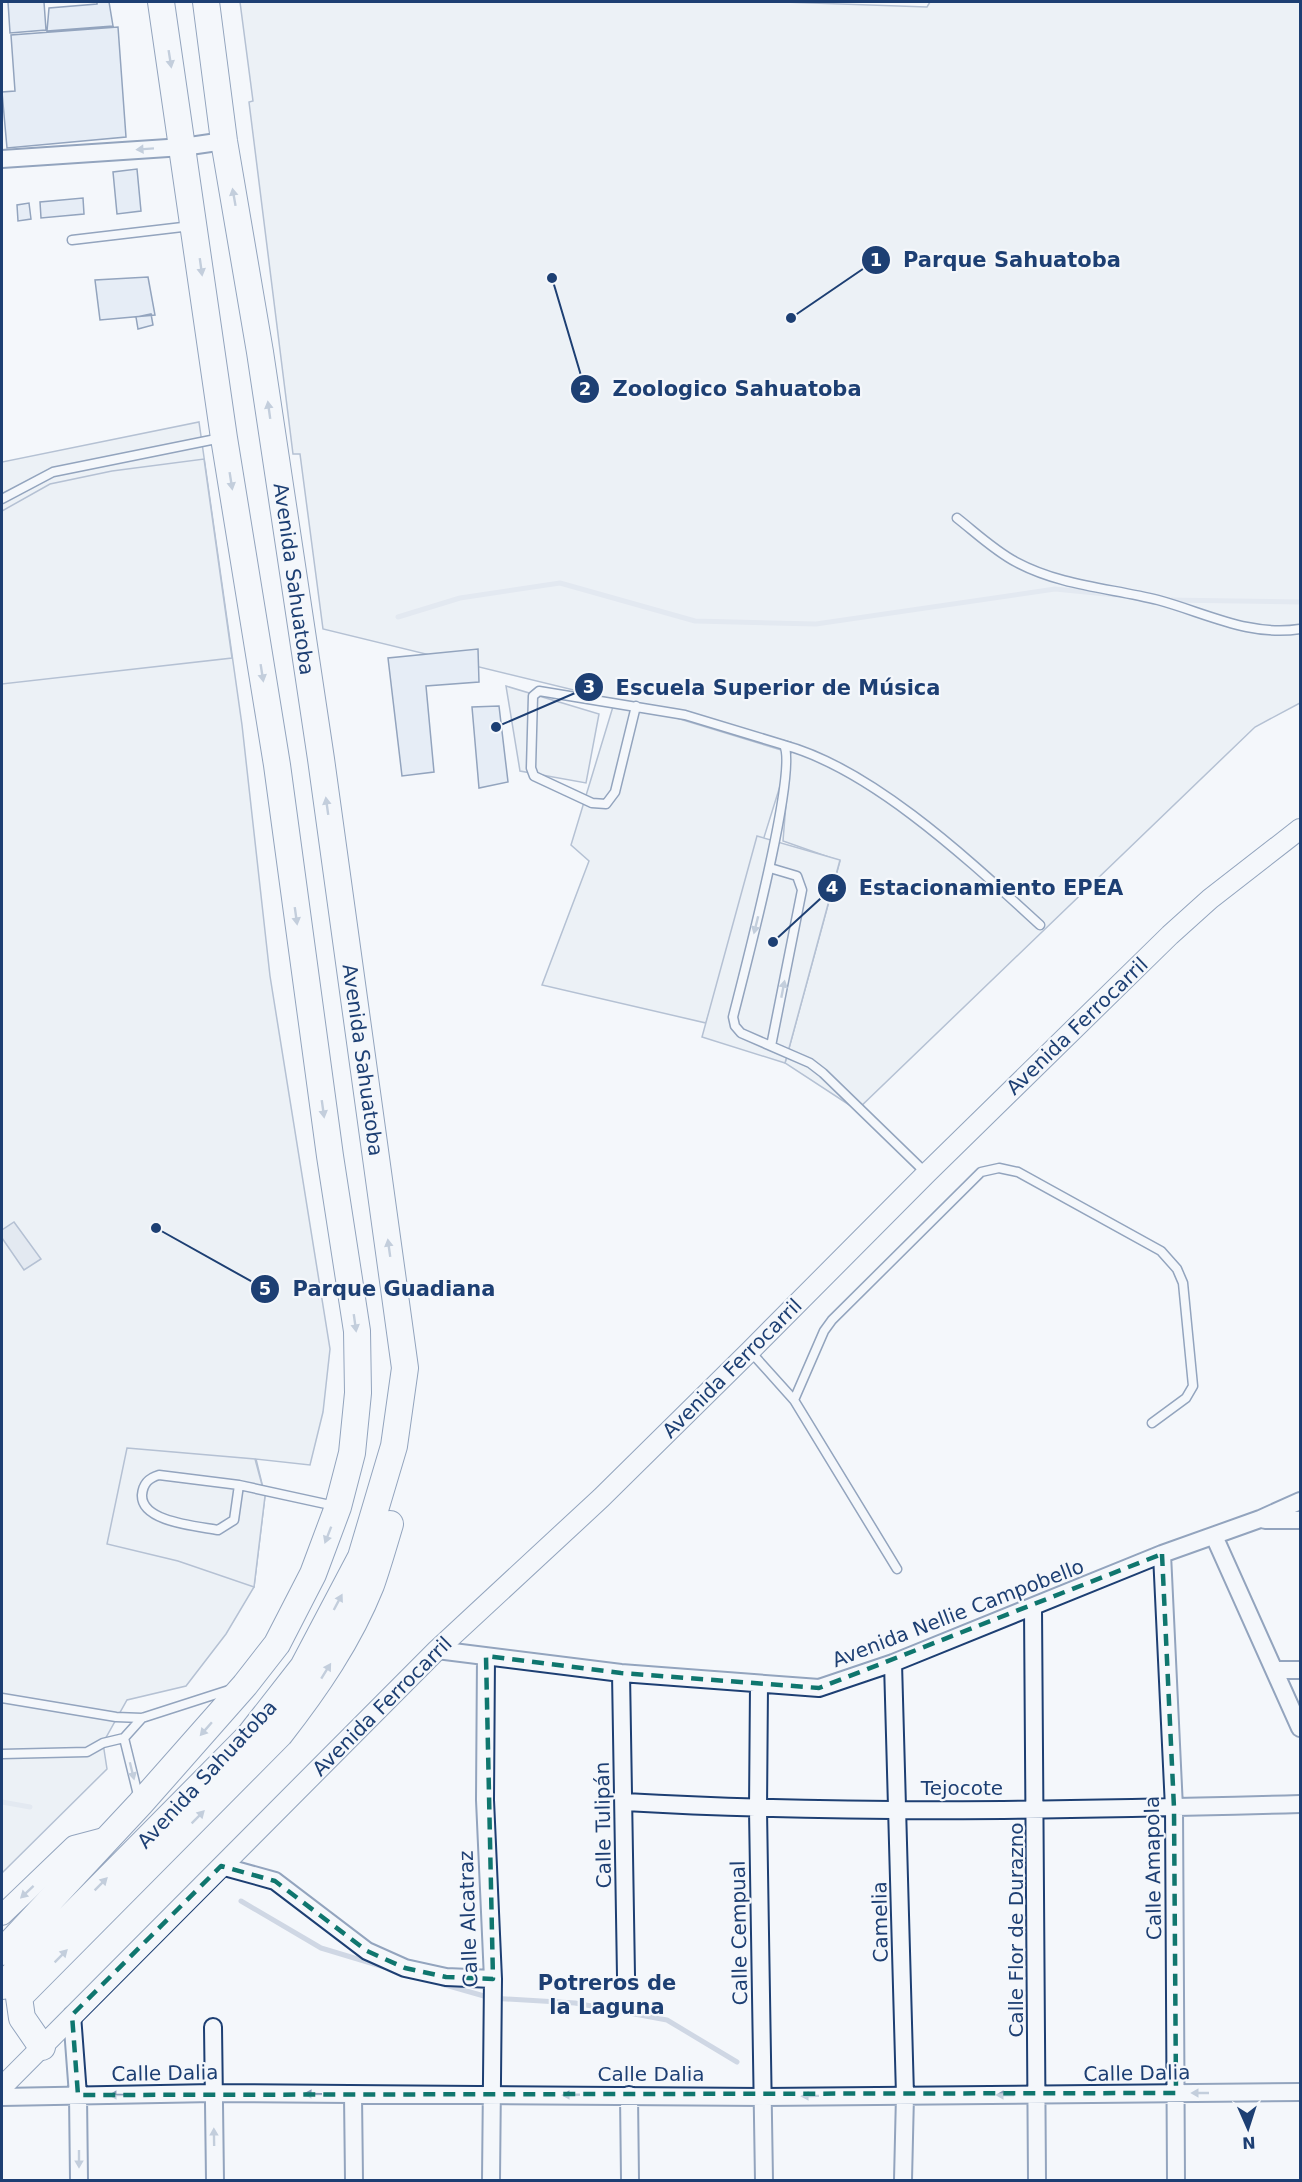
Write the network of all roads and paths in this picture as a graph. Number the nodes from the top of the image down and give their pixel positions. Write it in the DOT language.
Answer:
graph roads {
  1 [pos="161,2"];
  2 [pos="206,2"];
  3 [pos="224,141"];
  4 [pos="183,147"];
  5 [pos="2,159"];
  6 [pos="195,226"];
  7 [pos="72,240"];
  8 [pos="224,438"];
  9 [pos="2,499"];
  10 [pos="957,518"];
  11 [pos="1300,629"];
  12 [pos="636,706"];
  13 [pos="784,745"];
  14 [pos="1300,829"];
  15 [pos="770,868"];
  16 [pos="1040,925"];
  17 [pos="771,1046"];
  18 [pos="927,1173"];
  19 [pos="750,1351"];
  20 [pos="405,1368"];
  21 [pos="794,1400"];
  22 [pos="1152,1423"];
  23 [pos="239,1485"];
  24 [pos="1300,1501"];
  25 [pos="338,1507"];
  26 [pos="1260,1520"];
  27 [pos="1300,1520"];
  28 [pos="1214,1536"];
  29 [pos="1162,1554"];
  30 [pos="897,1569"];
  31 [pos="1033,1608"];
  32 [pos="437,1650"];
  33 [pos="486,1656"];
  34 [pos="893,1663"];
  35 [pos="1275,1670"];
  36 [pos="1300,1670"];
  37 [pos="621,1673"];
  38 [pos="245,1685"];
  39 [pos="759,1685"];
  40 [pos="2,1698"];
  41 [pos="142,1718"];
  42 [pos="1300,1728"];
  43 [pos="124,1738"];
  44 [pos="2,1754"];
  45 [pos="625,1803"];
  46 [pos="140,1804"];
  47 [pos="1300,1804"];
  48 [pos="1174,1808"];
  49 [pos="1036,1809"];
  50 [pos="758,1810"];
  51 [pos="898,1810"];
  52 [pos="108,1837"];
  53 [pos="220,1866"];
  54 [pos="2,1916"];
  55 [pos="2,1952"];
  56 [pos="626,1976"];
  57 [pos="493,1979"];
  58 [pos="2,1986"];
  59 [pos="72,2015"];
  60 [pos="213,2027"];
  61 [pos="42,2047"];
  62 [pos="2,2087"];
  63 [pos="1300,2092"];
  64 [pos="213,2093"];
  65 [pos="1176,2093"];
  66 [pos="353,2094"];
  67 [pos="629,2095"];
  68 [pos="904,2095"];
  69 [pos="1038,2095"];
  70 [pos="78,2096"];
  71 [pos="490,2096"];
  72 [pos="2,2097"];
  73 [pos="764,2097"];
  74 [pos="79,2181"];
  75 [pos="215,2181"];
  76 [pos="354,2181"];
  77 [pos="491,2181"];
  78 [pos="630,2181"];
  79 [pos="764,2181"];
  80 [pos="903,2181"];
  81 [pos="1038,2181"];
  82 [pos="1176,2181"];
  1 -- 4 [label="main road, Avenida Sahuatoba, one-way"];
  2 -- 3 [label="main road, Avenida Sahuatoba"];
  3 -- 4 [label="street"];
  20 -- 3 [label="main road, Avenida Sahuatoba, one-way"];
  4 -- 5 [label="street, one-way"];
  4 -- 6 [label="main road, Avenida Sahuatoba"];
  6 -- 7 [label="lane"];
  6 -- 8 [label="main road, Avenida Sahuatoba, one-way"];
  8 -- 9 [label="lane"];
  8 -- 25 [label="main road, Avenida Sahuatoba, one-way"];
  10 -- 11 [label="lane"];
  12 -- 12 [label="lane"];
  12 -- 13 [label="lane"];
  13 -- 15 [label="lane"];
  13 -- 16 [label="lane"];
  14 -- 18 [label="street, Avenida Ferrocarril"];
  17 -- 15 [label="lane, one-way"];
  15 -- 17 [label="lane, one-way"];
  17 -- 18 [label="lane"];
  18 -- 19 [label="street, Avenida Ferrocarril"];
  19 -- 21 [label="lane"];
  19 -- 32 [label="street, Avenida Ferrocarril"];
  58 -- 20 [label="main road, Avenida Sahuatoba, one-way"];
  61 -- 20 [label="main road, one-way"];
  21 -- 22 [label="lane"];
  21 -- 30 [label="lane"];
  23 -- 23 [label="lane"];
  23 -- 25 [label="lane"];
  24 -- 26 [label="street, Avenida Nellie Campobello"];
  25 -- 38 [label="main road, Avenida Sahuatoba, one-way"];
  26 -- 27 [label="street"];
  26 -- 28 [label="street, Avenida Nellie Campobello"];
  28 -- 29 [label="street, Avenida Nellie Campobello"];
  28 -- 35 [label="street"];
  29 -- 31 [label="street, Avenida Nellie Campobello"];
  29 -- 48 [label="street, Calle Amapola"];
  31 -- 34 [label="street, Avenida Nellie Campobello"];
  31 -- 49 [label="street, Calle Flor de Durazno"];
  32 -- 33 [label="street, Avenida Nellie Campobello"];
  32 -- 53 [label="street, Avenida Ferrocarril"];
  33 -- 37 [label="street, Avenida Nellie Campobello"];
  33 -- 57 [label="street, Calle Alcatraz"];
  34 -- 39 [label="street, Avenida Nellie Campobello"];
  34 -- 51 [label="street, Camelia"];
  35 -- 36 [label="street"];
  35 -- 42 [label="street"];
  37 -- 39 [label="street, Avenida Nellie Campobello"];
  37 -- 45 [label="street, Calle Tulipán"];
  38 -- 41 [label="lane"];
  38 -- 46 [label="main road, Avenida Sahuatoba, one-way"];
  39 -- 50 [label="street, Calle Cempual"];
  40 -- 41 [label="lane"];
  41 -- 43 [label="lane"];
  43 -- 44 [label="lane"];
  43 -- 46 [label="lane, one-way"];
  45 -- 50 [label="street, Tejocote"];
  45 -- 56 [label="street, Calle Tulipán"];
  46 -- 52 [label="main road, Avenida Sahuatoba"];
  47 -- 48 [label="street, Tejocote"];
  48 -- 49 [label="street, Tejocote"];
  48 -- 65 [label="street, Calle Amapola"];
  49 -- 51 [label="street, Tejocote"];
  49 -- 69 [label="street, Calle Flor de Durazno"];
  50 -- 51 [label="street, Tejocote"];
  50 -- 73 [label="street, Calle Cempual"];
  51 -- 68 [label="street, Camelia"];
  52 -- 54 [label="street, one-way"];
  52 -- 55 [label="main road, Avenida Sahuatoba"];
  53 -- 57 [label="street"];
  53 -- 59 [label="street, Avenida Ferrocarril"];
  57 -- 71 [label="street, Calle Alcatraz"];
  59 -- 61 [label="street"];
  59 -- 70 [label="street"];
  60 -- 64 [label="street"];
  61 -- 62 [label="street"];
  63 -- 65 [label="street, Calle Dalia, one-way"];
  66 -- 64 [label="street, Calle Dalia, one-way"];
  64 -- 70 [label="street, Calle Dalia, one-way"];
  75 -- 64 [label="street, one-way"];
  65 -- 69 [label="street, Calle Dalia"];
  65 -- 82 [label="street, Calle Amapola"];
  66 -- 71 [label="street, Calle Dalia"];
  66 -- 76 [label="street"];
  67 -- 71 [label="street, Calle Dalia, one-way"];
  67 -- 73 [label="street, Calle Dalia"];
  67 -- 78 [label="street"];
  69 -- 68 [label="street, Calle Dalia, one-way"];
  68 -- 73 [label="street, Calle Dalia, one-way"];
  68 -- 80 [label="street, Camelia"];
  69 -- 81 [label="street, Calle Flor de Durazno"];
  70 -- 72 [label="street, Calle Dalia"];
  70 -- 74 [label="street, one-way"];
  71 -- 77 [label="street, Calle Alcatraz"];
  73 -- 79 [label="street, Calle Cempual"];
}
